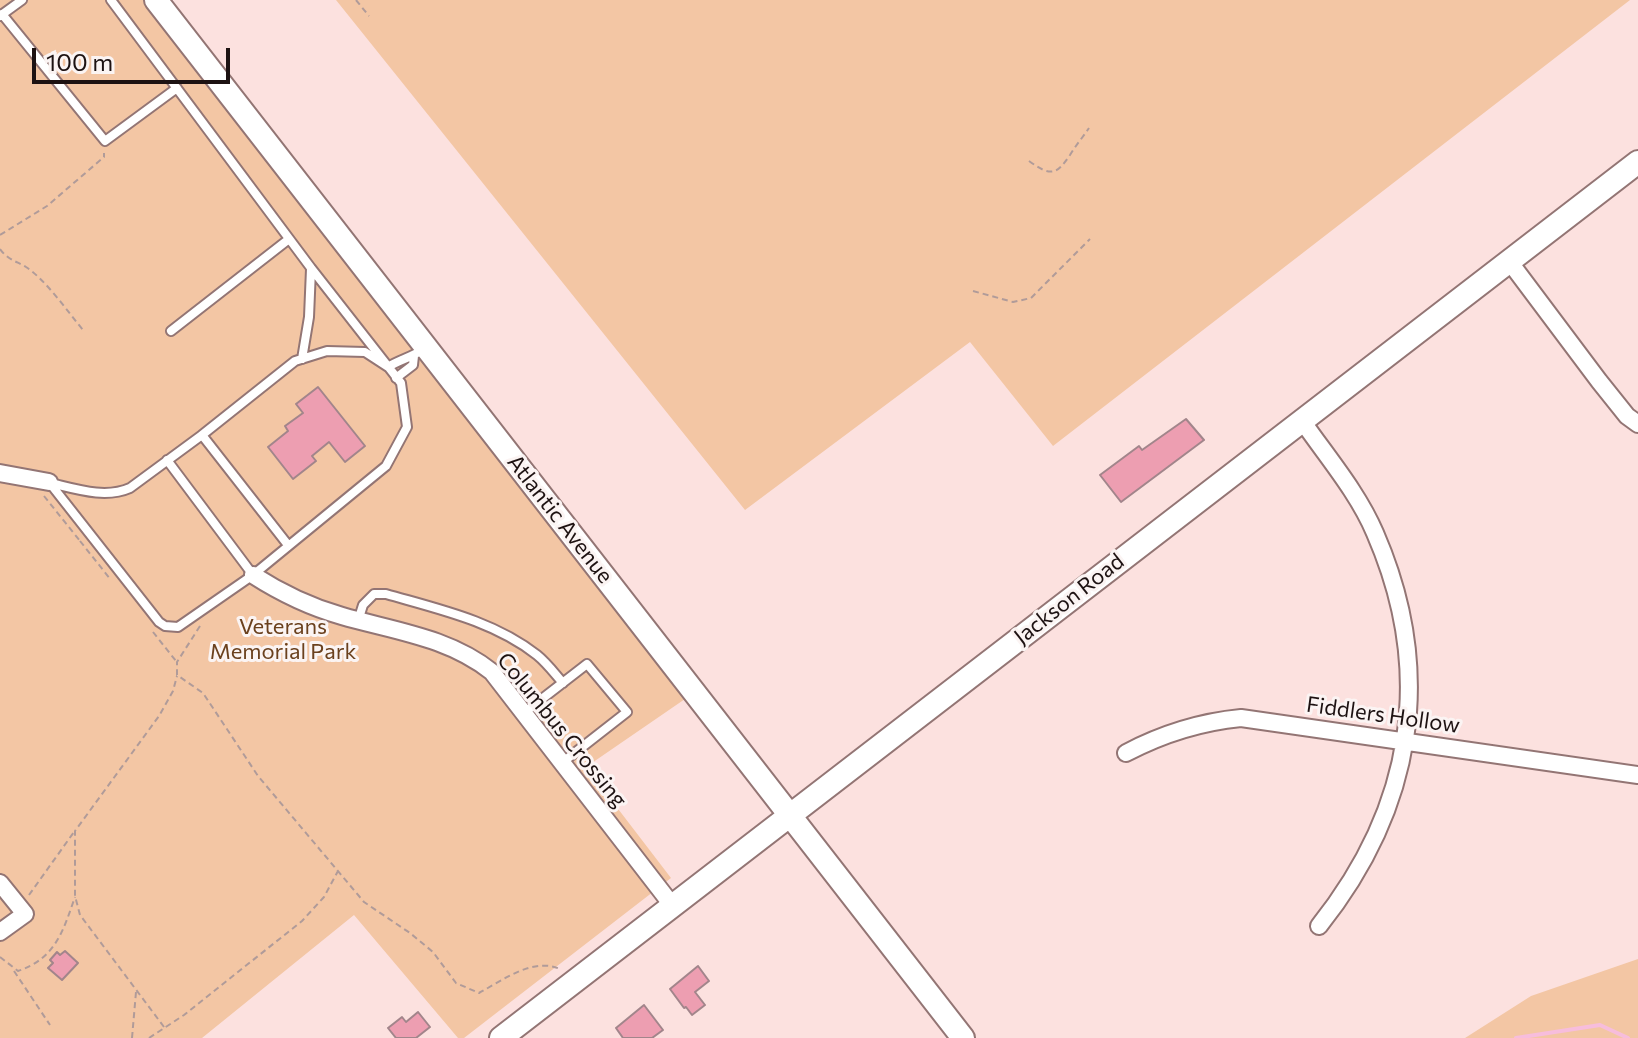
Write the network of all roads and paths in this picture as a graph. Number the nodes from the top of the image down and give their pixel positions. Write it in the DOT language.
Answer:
graph roads {
  1 [pos="22,0"];
  2 [pos="111,0"];
  3 [pos="156,0"];
  4 [pos="356,0"];
  5 [pos="1,15"];
  6 [pos="369,16"];
  7 [pos="177,88"];
  8 [pos="1089,128"];
  9 [pos="105,141"];
  10 [pos="1029,161"];
  11 [pos="1638,162"];
  12 [pos="0,235"];
  13 [pos="289,239"];
  14 [pos="1090,239"];
  15 [pos="0,249"];
  16 [pos="1509,261"];
  17 [pos="311,268"];
  18 [pos="973,291"];
  19 [pos="83,330"];
  20 [pos="171,331"];
  21 [pos="420,352"];
  22 [pos="302,359"];
  23 [pos="388,367"];
  24 [pos="396,378"];
  25 [pos="1303,422"];
  26 [pos="1638,424"];
  27 [pos="202,435"];
  28 [pos="167,460"];
  29 [pos="0,473"];
  30 [pos="47,489"];
  31 [pos="84,536"];
  32 [pos="288,545"];
  33 [pos="253,575"];
  34 [pos="358,621"];
  35 [pos="201,625"];
  36 [pos="177,675"];
  37 [pos="563,683"];
  38 [pos="525,712"];
  39 [pos="1405,739"];
  40 [pos="1126,753"];
  41 [pos="563,762"];
  42 [pos="1638,775"];
  43 [pos="790,815"];
  44 [pos="75,831"];
  45 [pos="338,871"];
  46 [pos="0,883"];
  47 [pos="75,896"];
  48 [pos="18,905"];
  49 [pos="672,905"];
  50 [pos="1319,926"];
  51 [pos="0,932"];
  52 [pos="0,955"];
  53 [pos="11,967"];
  54 [pos="561,969"];
  55 [pos="136,992"];
  56 [pos="50,1025"];
  57 [pos="164,1027"];
  58 [pos="132,1038"];
  59 [pos="149,1038"];
  60 [pos="501,1038"];
  61 [pos="963,1038"];
  1 -- 5 [label="lane"];
  2 -- 7 [label="lane"];
  3 -- 21 [label="street, Atlantic Avenue"];
  4 -- 6 [label="path"];
  5 -- 9 [label="lane"];
  7 -- 9 [label="lane"];
  7 -- 13 [label="lane"];
  8 -- 10 [label="path"];
  9 -- 12 [label="path"];
  11 -- 16 [label="street, Jackson Road"];
  13 -- 17 [label="lane"];
  13 -- 20 [label="lane"];
  14 -- 18 [label="path"];
  15 -- 19 [label="path"];
  16 -- 25 [label="street, Jackson Road"];
  16 -- 26 [label="street"];
  17 -- 22 [label="lane"];
  17 -- 23 [label="lane"];
  21 -- 23 [label="lane"];
  21 -- 24 [label="lane"];
  21 -- 43 [label="street, Atlantic Avenue"];
  22 -- 23 [label="lane"];
  22 -- 27 [label="lane"];
  23 -- 24 [label="lane"];
  24 -- 32 [label="lane"];
  25 -- 39 [label="street"];
  25 -- 43 [label="street, Jackson Road"];
  27 -- 28 [label="lane"];
  27 -- 32 [label="lane"];
  28 -- 30 [label="lane"];
  28 -- 33 [label="lane"];
  29 -- 30 [label="street"];
  30 -- 31 [label="path"];
  30 -- 33 [label="lane"];
  32 -- 33 [label="lane"];
  33 -- 34 [label="street, Columbus Crossing"];
  34 -- 37 [label="lane"];
  34 -- 38 [label="street, Columbus Crossing"];
  35 -- 36 [label="path"];
  36 -- 44 [label="path"];
  36 -- 45 [label="path"];
  37 -- 38 [label="lane"];
  37 -- 41 [label="lane"];
  38 -- 41 [label="street, Columbus Crossing"];
  39 -- 40 [label="street, Fiddlers Hollow"];
  39 -- 42 [label="street, Fiddlers Hollow"];
  39 -- 50 [label="street"];
  41 -- 49 [label="street, Columbus Crossing"];
  43 -- 49 [label="street, Jackson Road"];
  43 -- 61 [label="street, Atlantic Avenue"];
  44 -- 47 [label="path"];
  44 -- 48 [label="path"];
  45 -- 54 [label="path"];
  45 -- 57 [label="path"];
  46 -- 48 [label="street"];
  47 -- 53 [label="path"];
  47 -- 55 [label="path"];
  48 -- 51 [label="street"];
  49 -- 60 [label="street, Jackson Road"];
  52 -- 53 [label="path"];
  53 -- 56 [label="path"];
  55 -- 57 [label="path"];
  55 -- 58 [label="path"];
  57 -- 59 [label="path"];
}
